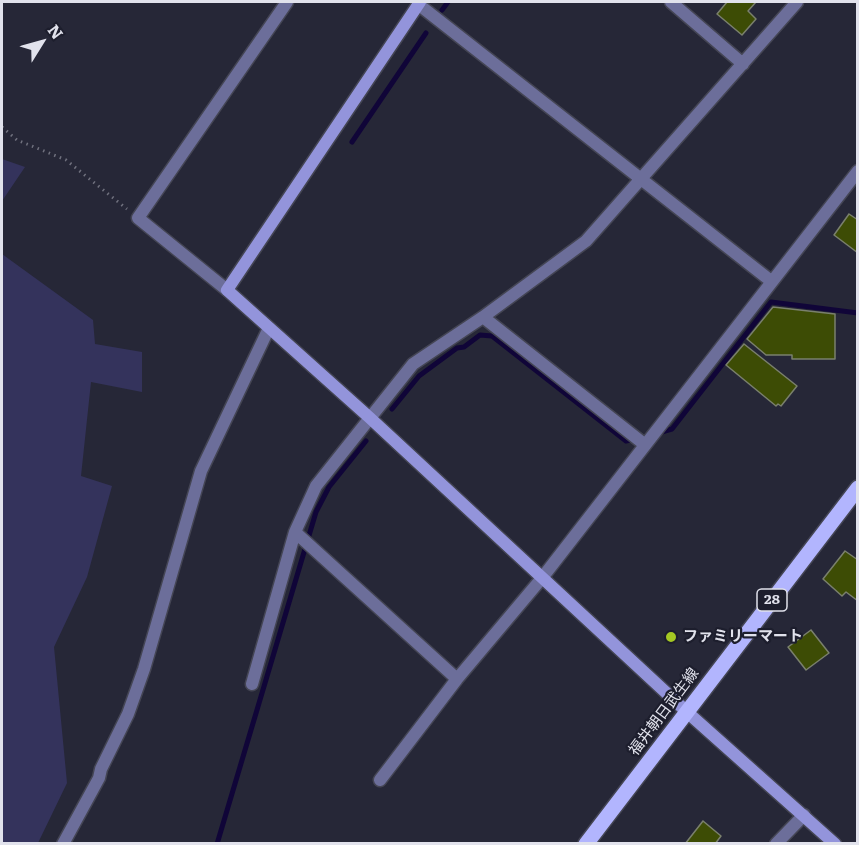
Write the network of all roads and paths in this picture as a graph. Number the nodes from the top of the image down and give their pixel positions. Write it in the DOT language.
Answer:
graph roads {
  1 [pos="287,2"];
  2 [pos="671,2"];
  3 [pos="797,2"];
  4 [pos="419,3"];
  5 [pos="743,64"];
  6 [pos="2,127"];
  7 [pos="858,171"];
  8 [pos="642,180"];
  9 [pos="138,218"];
  10 [pos="771,281"];
  11 [pos="227,290"];
  12 [pos="483,317"];
  13 [pos="269,328"];
  14 [pos="370,418"];
  15 [pos="644,444"];
  16 [pos="858,488"];
  17 [pos="295,532"];
  18 [pos="542,578"];
  19 [pos="457,679"];
  20 [pos="252,684"];
  21 [pos="687,712"];
  22 [pos="380,780"];
  23 [pos="804,815"];
  24 [pos="63,843"];
  25 [pos="586,843"];
  26 [pos="776,843"];
  27 [pos="835,843"];
  1 -- 9 [label="street"];
  2 -- 5 [label="street"];
  3 -- 5 [label="street"];
  4 -- 8 [label="street"];
  4 -- 11 [label="street"];
  5 -- 8 [label="street"];
  6 -- 9 [label="path"];
  7 -- 10 [label="street"];
  8 -- 10 [label="street"];
  8 -- 12 [label="street"];
  9 -- 11 [label="street"];
  10 -- 15 [label="street"];
  11 -- 13 [label="street"];
  12 -- 14 [label="street"];
  12 -- 15 [label="street"];
  13 -- 14 [label="street"];
  13 -- 24 [label="street"];
  14 -- 17 [label="street"];
  14 -- 18 [label="street"];
  15 -- 18 [label="street"];
  16 -- 21 [label="main road, 福井朝日武生線 / 28"];
  17 -- 19 [label="street"];
  17 -- 20 [label="street"];
  18 -- 19 [label="street"];
  18 -- 21 [label="street"];
  19 -- 22 [label="street"];
  21 -- 23 [label="street"];
  21 -- 25 [label="main road, 福井朝日武生線 / 28"];
  23 -- 26 [label="street"];
  23 -- 27 [label="street"];
}
